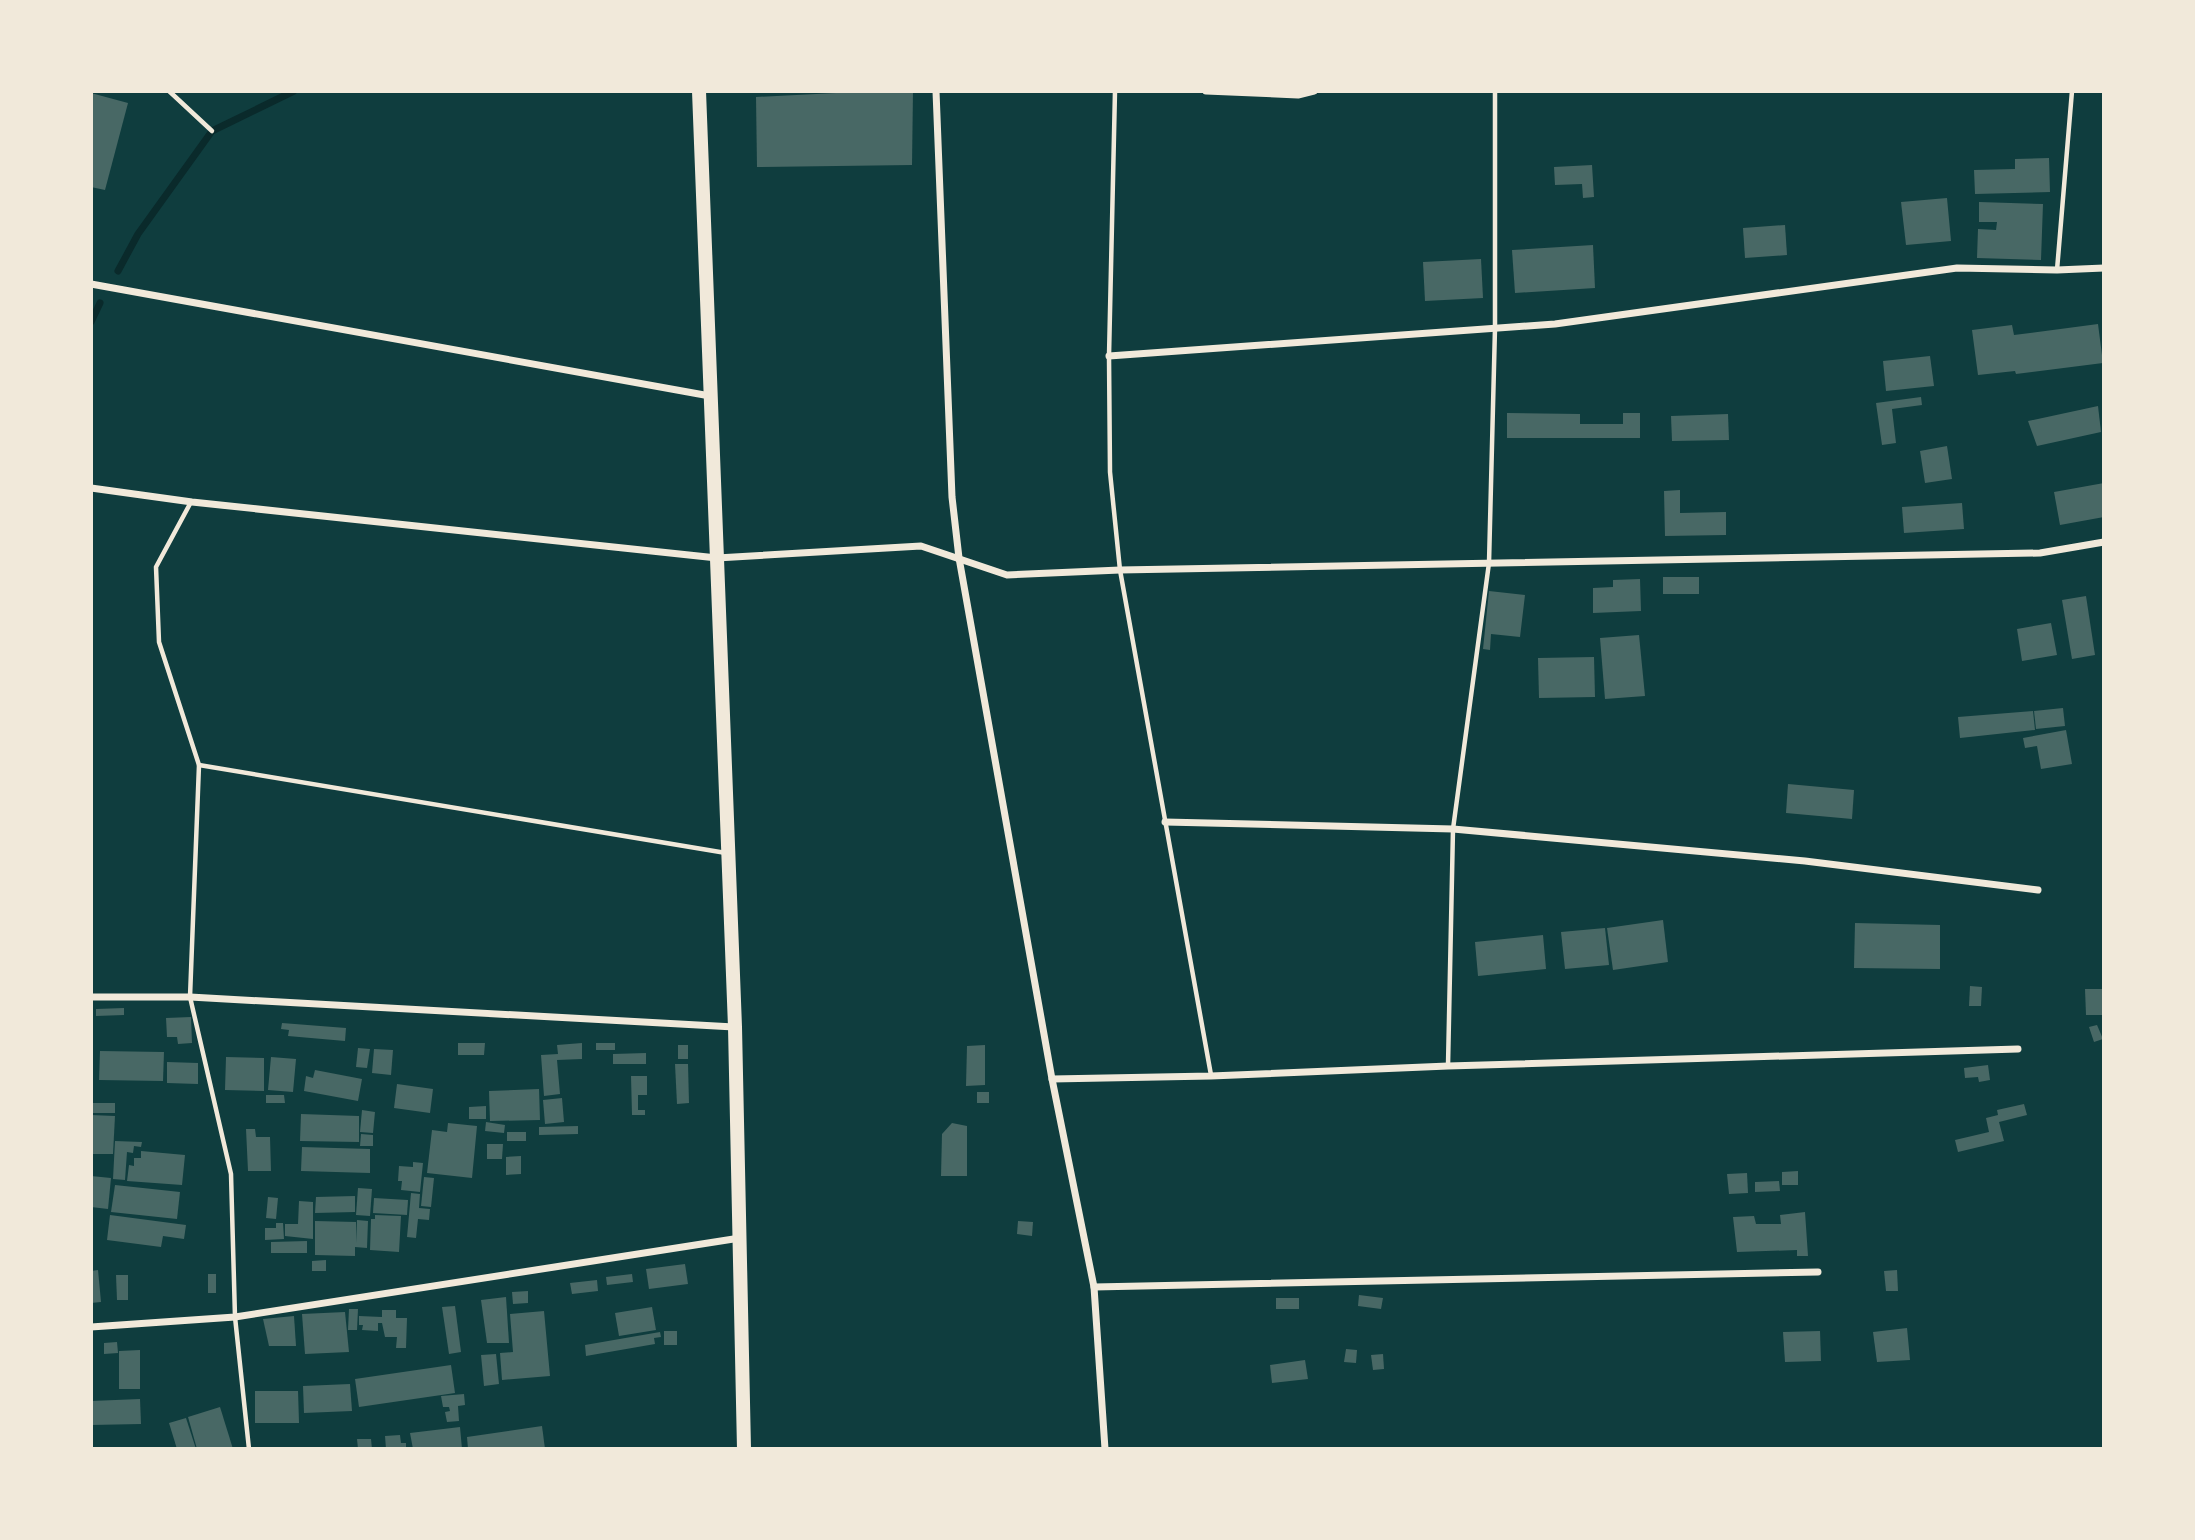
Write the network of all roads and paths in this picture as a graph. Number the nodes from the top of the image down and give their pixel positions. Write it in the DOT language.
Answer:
graph roads {
  1 [pos="169,91"];
  2 [pos="700,91"];
  3 [pos="936,91"];
  4 [pos="1115,91"];
  5 [pos="1206,91"];
  6 [pos="1314,91"];
  7 [pos="1495,91"];
  8 [pos="2072,91"];
  9 [pos="1297,93"];
  10 [pos="212,131"];
  11 [pos="2104,268"];
  12 [pos="2057,270"];
  13 [pos="91,284"];
  14 [pos="1495,328"];
  15 [pos="1109,356"];
  16 [pos="710,396"];
  17 [pos="91,488"];
  18 [pos="192,502"];
  19 [pos="2104,542"];
  20 [pos="717,558"];
  21 [pos="958,558"];
  22 [pos="1489,564"];
  23 [pos="1121,570"];
  24 [pos="199,765"];
  25 [pos="1165,822"];
  26 [pos="1453,829"];
  27 [pos="727,853"];
  28 [pos="2038,890"];
  29 [pos="91,997"];
  30 [pos="190,997"];
  31 [pos="735,1027"];
  32 [pos="2018,1049"];
  33 [pos="1448,1066"];
  34 [pos="1211,1076"];
  35 [pos="1052,1079"];
  36 [pos="741,1238"];
  37 [pos="1818,1272"];
  38 [pos="1094,1287"];
  39 [pos="235,1317"];
  40 [pos="91,1327"];
  41 [pos="249,1449"];
  42 [pos="744,1449"];
  43 [pos="1105,1449"];
  1 -- 10 [label="lane"];
  2 -- 16 [label="main road"];
  3 -- 21 [label="street"];
  4 -- 15 [label="lane"];
  5 -- 9 [label="street"];
  6 -- 9 [label="street"];
  7 -- 14 [label="lane"];
  8 -- 12 [label="lane"];
  11 -- 12 [label="street"];
  12 -- 14 [label="street"];
  13 -- 16 [label="street"];
  14 -- 15 [label="street"];
  14 -- 22 [label="lane"];
  15 -- 23 [label="lane"];
  16 -- 20 [label="main road"];
  17 -- 18 [label="street"];
  18 -- 20 [label="street"];
  18 -- 24 [label="lane"];
  19 -- 22 [label="street"];
  20 -- 21 [label="street"];
  20 -- 27 [label="main road"];
  21 -- 23 [label="street"];
  21 -- 35 [label="street"];
  22 -- 23 [label="street"];
  22 -- 26 [label="lane"];
  23 -- 25 [label="lane"];
  24 -- 27 [label="lane"];
  24 -- 30 [label="lane"];
  25 -- 26 [label="street"];
  25 -- 34 [label="lane"];
  26 -- 28 [label="street"];
  26 -- 33 [label="lane"];
  27 -- 31 [label="main road"];
  29 -- 30 [label="street"];
  30 -- 31 [label="street"];
  30 -- 39 [label="lane"];
  31 -- 36 [label="main road"];
  32 -- 33 [label="street"];
  33 -- 34 [label="street"];
  34 -- 35 [label="street"];
  35 -- 38 [label="street"];
  36 -- 39 [label="street"];
  36 -- 42 [label="main road"];
  37 -- 38 [label="street"];
  38 -- 43 [label="street"];
  39 -- 40 [label="street"];
  39 -- 41 [label="lane"];
}
